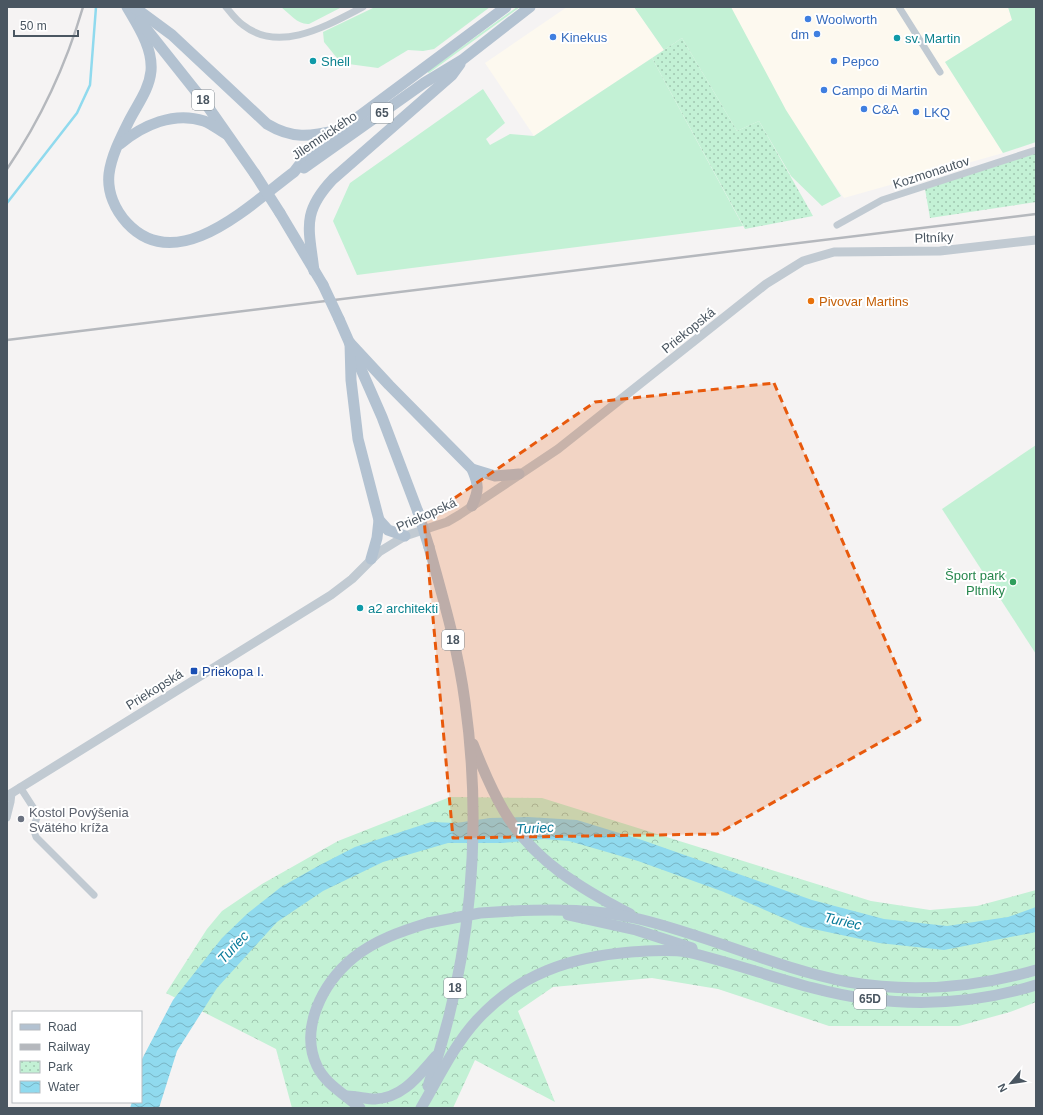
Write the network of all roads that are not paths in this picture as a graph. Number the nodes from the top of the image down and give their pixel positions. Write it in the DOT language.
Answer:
graph roads {
  1 [pos="128,7"];
  2 [pos="134,7"];
  3 [pos="226,7"];
  4 [pos="363,7"];
  5 [pos="506,7"];
  6 [pos="530,7"];
  7 [pos="899,7"];
  8 [pos="462,60"];
  9 [pos="940,72"];
  10 [pos="342,129"];
  11 [pos="229,135"];
  12 [pos="118,146"];
  13 [pos="1036,150"];
  14 [pos="294,172"];
  15 [pos="836,225"];
  16 [pos="1036,240"];
  17 [pos="834,252"];
  18 [pos="314,271"];
  19 [pos="350,343"];
  20 [pos="472,469"];
  21 [pos="519,474"];
  22 [pos="472,506"];
  23 [pos="379,520"];
  24 [pos="405,536"];
  25 [pos="371,559"];
  26 [pos="470,736"];
  27 [pos="20,788"];
  28 [pos="9,794"];
  29 [pos="7,818"];
  30 [pos="94,895"];
  31 [pos="553,911"];
  32 [pos="639,919"];
  33 [pos="732,964"];
  34 [pos="1036,970"];
  35 [pos="1036,985"];
  36 [pos="439,1052"];
  37 [pos="347,1096"];
  38 [pos="360,1108"];
  39 [pos="421,1108"];
  1 -- 11 [label="main road, 18"];
  1 -- 12 [label="main road"];
  2 -- 10 [label="main road"];
  3 -- 4 [label="street"];
  5 -- 10 [label="main road, Jilemnického / 65"];
  6 -- 8 [label="main road, Jilemnického / 65"];
  7 -- 9 [label="street"];
  8 -- 14 [label="main road, Jilemnického / 65"];
  8 -- 18 [label="main road"];
  10 -- 14 [label="main road, Jilemnického / 65"];
  11 -- 12 [label="main road"];
  11 -- 18 [label="main road, 18, bridge"];
  12 -- 14 [label="main road"];
  13 -- 15 [label="street, Kozmonautov"];
  16 -- 17 [label="street, Pltníky"];
  17 -- 21 [label="street, Priekopská"];
  18 -- 19 [label="main road, 18, bridge"];
  19 -- 20 [label="main road"];
  19 -- 23 [label="main road"];
  19 -- 26 [label="main road, 18, bridge"];
  20 -- 21 [label="main road"];
  20 -- 22 [label="main road"];
  21 -- 22 [label="street, Priekopská"];
  22 -- 24 [label="street, Priekopská"];
  23 -- 24 [label="main road"];
  23 -- 25 [label="main road"];
  24 -- 25 [label="street, Priekopská"];
  25 -- 27 [label="street, Priekopská"];
  26 -- 32 [label="main road"];
  26 -- 36 [label="main road, 18"];
  27 -- 28 [label="street, Priekopská"];
  27 -- 30 [label="street"];
  28 -- 29 [label="street"];
  31 -- 32 [label="main road"];
  31 -- 33 [label="main road"];
  31 -- 37 [label="main road, bridge"];
  32 -- 34 [label="main road, 65D"];
  33 -- 35 [label="main road, 65D"];
  33 -- 39 [label="main road"];
  36 -- 37 [label="main road"];
  36 -- 39 [label="main road, 18"];
  37 -- 38 [label="main road"];
}
